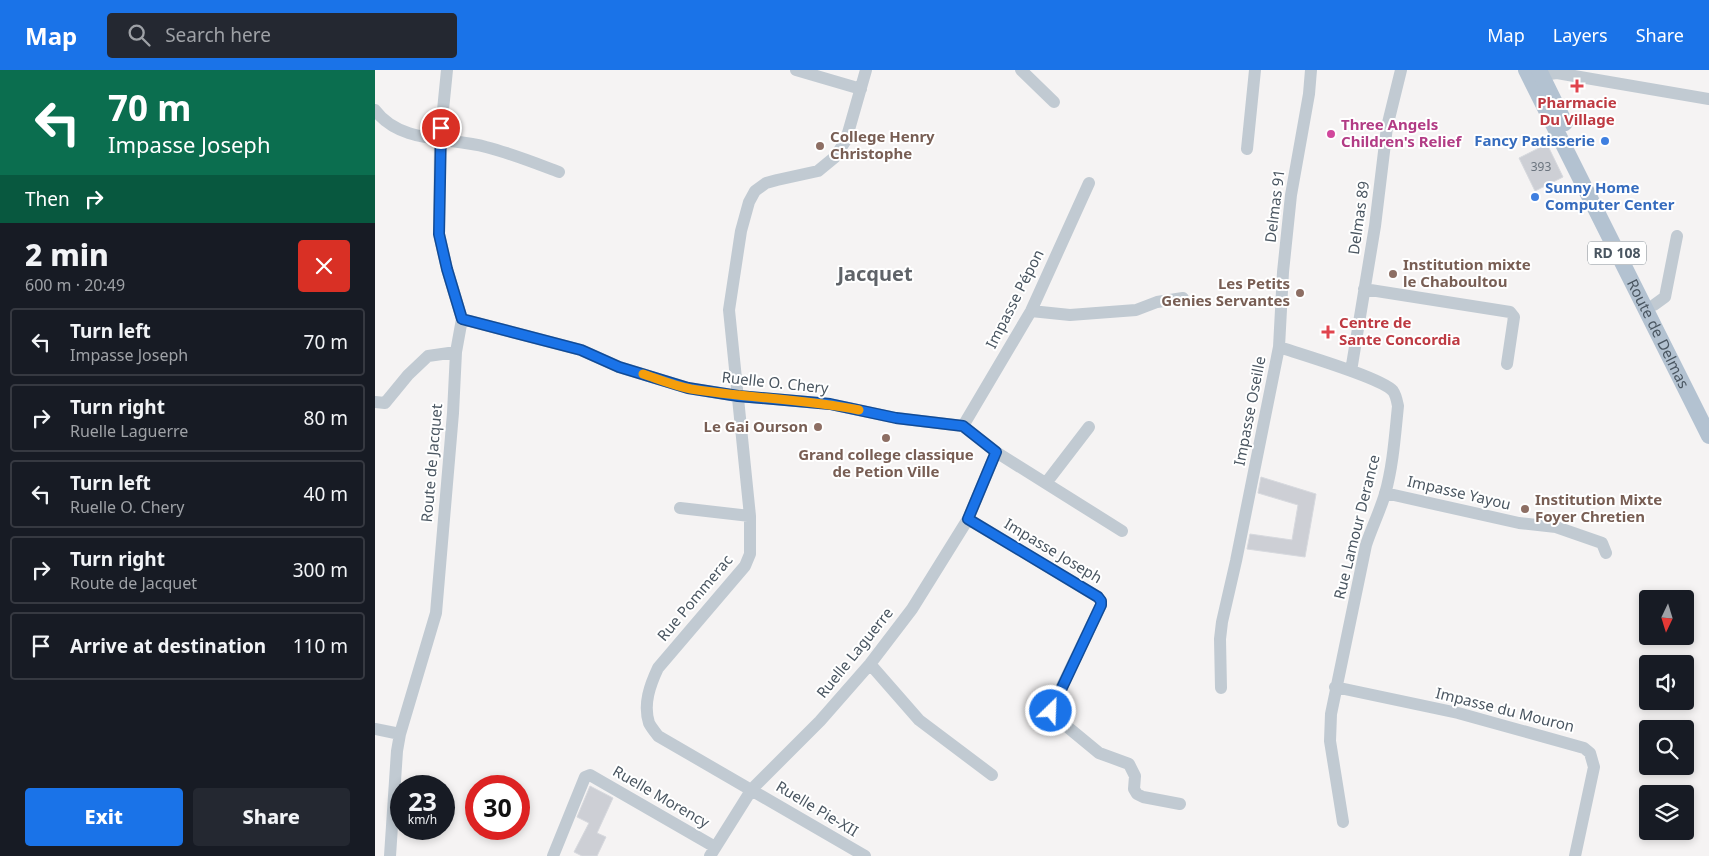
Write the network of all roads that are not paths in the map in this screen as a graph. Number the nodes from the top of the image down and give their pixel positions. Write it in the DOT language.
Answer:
graph roads {
  1 [pos="447,70"];
  2 [pos="796,70"];
  3 [pos="866,70"];
  4 [pos="1021,70"];
  5 [pos="1255,70"];
  6 [pos="1311,70"];
  7 [pos="1401,70"];
  8 [pos="1534,73"];
  9 [pos="861,89"];
  10 [pos="1709,99"];
  11 [pos="1054,102"];
  12 [pos="375,110"];
  13 [pos="439,140"];
  14 [pos="1247,149"];
  15 [pos="559,172"];
  16 [pos="1089,183"];
  17 [pos="1677,236"];
  18 [pos="1364,289"];
  19 [pos="1183,298"];
  20 [pos="1655,305"];
  21 [pos="1031,311"];
  22 [pos="462,319"];
  23 [pos="1279,347"];
  24 [pos="456,352"];
  25 [pos="1507,364"];
  26 [pos="1351,371"];
  27 [pos="738,396"];
  28 [pos="375,402"];
  29 [pos="1709,414"];
  30 [pos="963,426"];
  31 [pos="1089,427"];
  32 [pos="1709,436"];
  33 [pos="996,452"];
  34 [pos="1046,482"];
  35 [pos="1385,493"];
  36 [pos="680,508"];
  37 [pos="750,516"];
  38 [pos="968,519"];
  39 [pos="1122,531"];
  40 [pos="1606,554"];
  41 [pos="870,664"];
  42 [pos="1335,687"];
  43 [pos="1221,688"];
  44 [pos="375,729"];
  45 [pos="400,734"];
  46 [pos="992,776"];
  47 [pos="753,789"];
  48 [pos="1180,804"];
  49 [pos="1343,822"];
  50 [pos="712,852"];
  51 [pos="390,856"];
  52 [pos="553,856"];
  53 [pos="865,856"];
  54 [pos="1575,856"];
  1 -- 13 [label="street, Route de Jacquet"];
  2 -- 9 [label="street"];
  3 -- 9 [label="street, Rue Pommerac"];
  4 -- 11 [label="street"];
  5 -- 14 [label="street"];
  6 -- 23 [label="street, Delmas 91"];
  7 -- 18 [label="street, Delmas 89"];
  8 -- 10 [label="street"];
  8 -- 20 [label="main road, Route de Delmas / RD 108"];
  8 -- 32 [label="main road, Route de Delmas / RD 108"];
  9 -- 27 [label="street, Rue Pommerac"];
  12 -- 13 [label="street"];
  13 -- 15 [label="street"];
  13 -- 22 [label="street, Route de Jacquet"];
  16 -- 21 [label="street, Impasse Pépon"];
  17 -- 20 [label="street"];
  18 -- 25 [label="street"];
  18 -- 26 [label="street, Delmas 89"];
  19 -- 21 [label="street"];
  20 -- 29 [label="main road, Route de Delmas / RD 108"];
  21 -- 30 [label="street, Impasse Pépon"];
  22 -- 24 [label="street, Route de Jacquet"];
  22 -- 27 [label="street, Ruelle O. Chery"];
  23 -- 26 [label="street, Rue Lamour Derance"];
  23 -- 43 [label="street, Impasse Oseille"];
  24 -- 28 [label="street"];
  24 -- 45 [label="street, Route de Jacquet"];
  26 -- 35 [label="street, Rue Lamour Derance"];
  27 -- 30 [label="street, Ruelle O. Chery"];
  27 -- 37 [label="street, Rue Pommerac"];
  30 -- 33 [label="street"];
  31 -- 34 [label="street"];
  33 -- 34 [label="street"];
  33 -- 38 [label="street, Ruelle Laguerre"];
  34 -- 39 [label="street"];
  35 -- 40 [label="street, Impasse Yayou"];
  35 -- 42 [label="street, Rue Lamour Derance"];
  36 -- 37 [label="street"];
  37 -- 47 [label="street, Rue Pommerac"];
  38 -- 41 [label="street, Ruelle Laguerre"];
  38 -- 48 [label="street, Impasse Joseph"];
  41 -- 46 [label="street"];
  41 -- 47 [label="street, Ruelle Laguerre"];
  42 -- 49 [label="street, Rue Lamour Derance"];
  42 -- 54 [label="street, Impasse du Mouron"];
  44 -- 45 [label="street"];
  45 -- 51 [label="street, Route de Jacquet"];
  47 -- 50 [label="street, Ruelle Laguerre"];
  47 -- 53 [label="street, Ruelle Pie-XII"];
  50 -- 52 [label="street, Ruelle Morency"];
}
